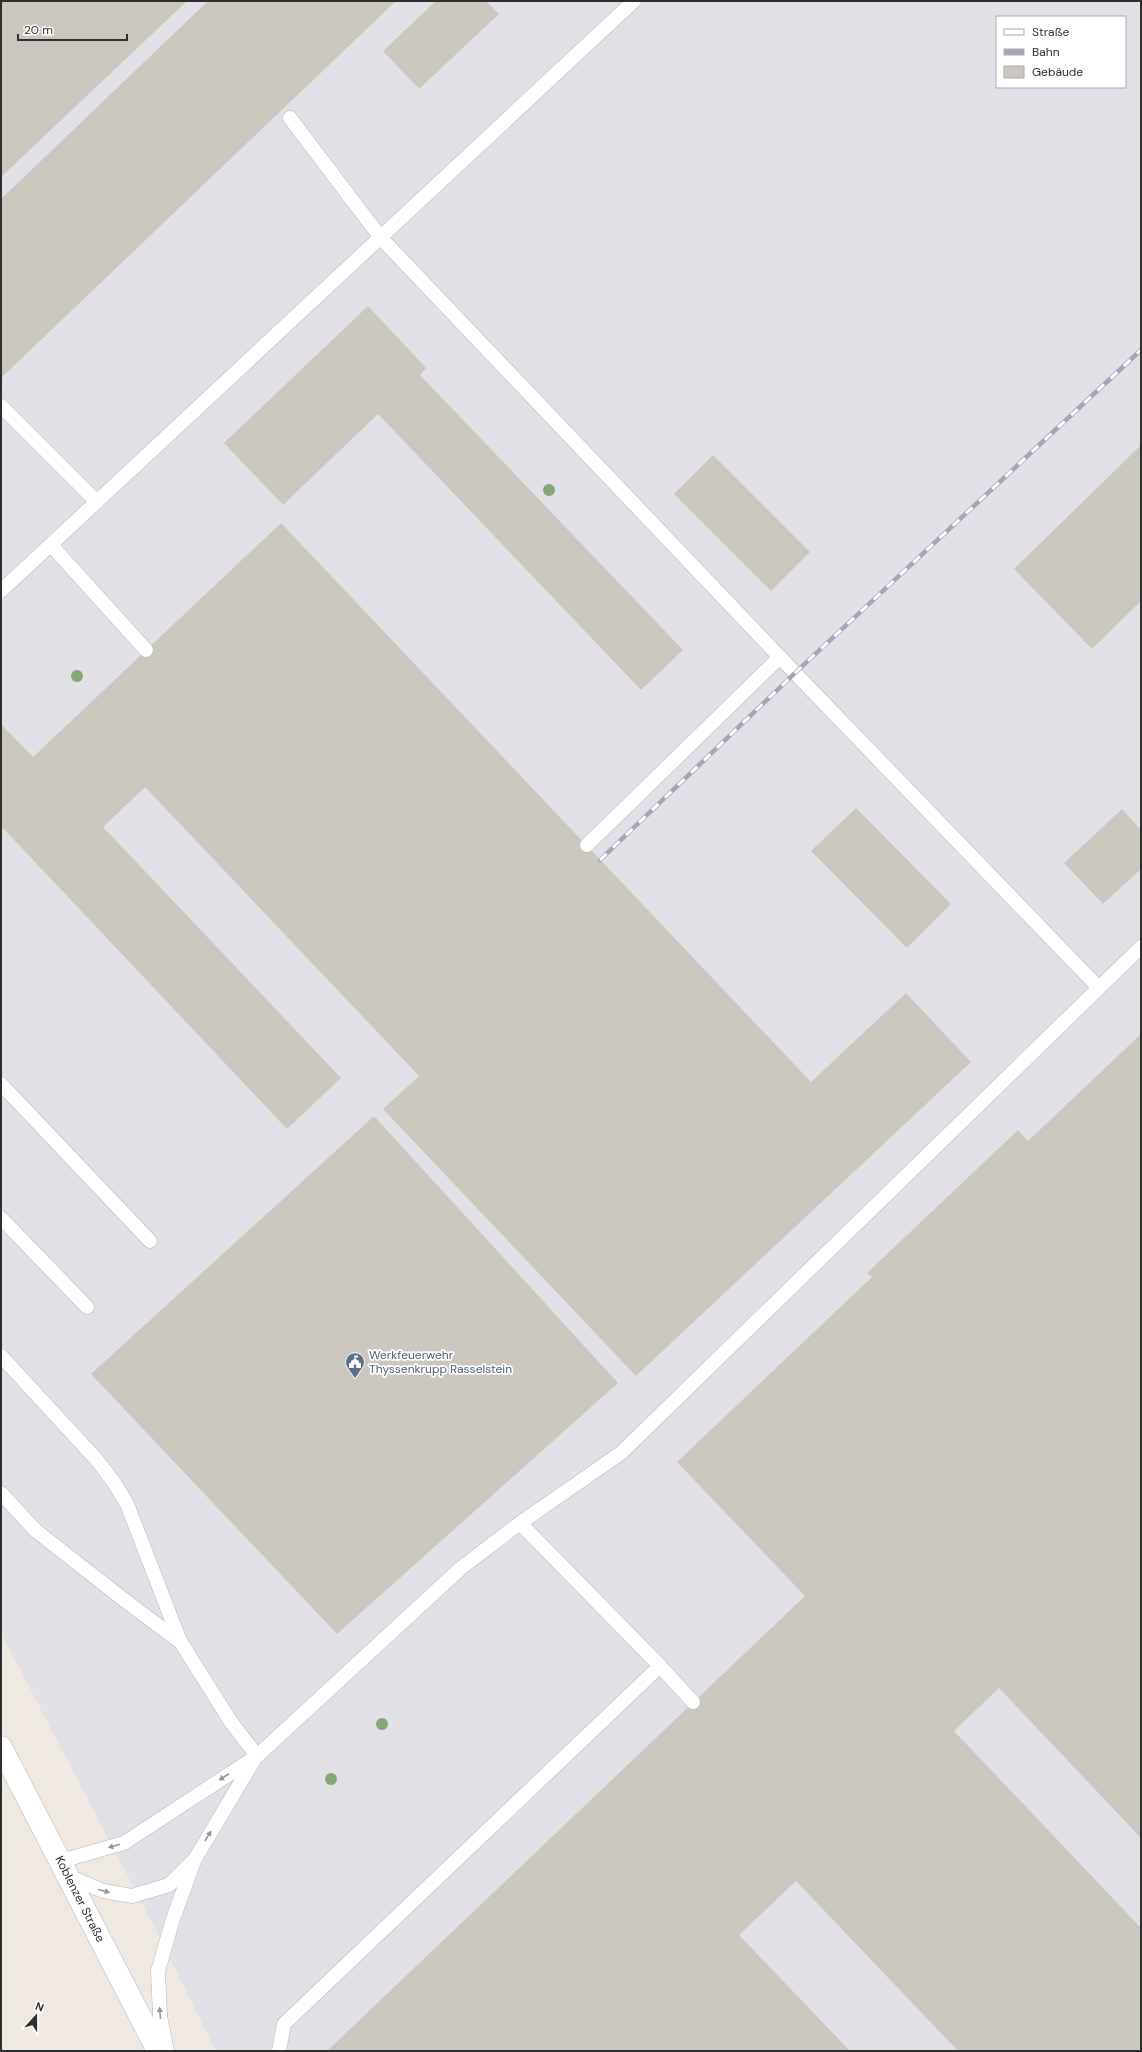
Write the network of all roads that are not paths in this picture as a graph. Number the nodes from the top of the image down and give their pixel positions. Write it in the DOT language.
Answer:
graph roads {
  1 [pos="634,1"];
  2 [pos="290,118"];
  3 [pos="381,238"];
  4 [pos="1,406"];
  5 [pos="97,502"];
  6 [pos="51,545"];
  7 [pos="1,591"];
  8 [pos="146,650"];
  9 [pos="780,657"];
  10 [pos="587,845"];
  11 [pos="1141,947"];
  12 [pos="1099,988"];
  13 [pos="1,1084"];
  14 [pos="1,1218"];
  15 [pos="150,1242"];
  16 [pos="87,1307"];
  17 [pos="1,1356"];
  18 [pos="1,1493"];
  19 [pos="520,1523"];
  20 [pos="180,1641"];
  21 [pos="660,1666"];
  22 [pos="692,1702"];
  23 [pos="1,1747"];
  24 [pos="257,1756"];
  25 [pos="195,1859"];
  26 [pos="64,1868"];
  27 [pos="158,2051"];
  28 [pos="168,2051"];
  29 [pos="279,2051"];
  1 -- 3 [label="lane"];
  2 -- 3 [label="lane"];
  3 -- 5 [label="lane"];
  3 -- 9 [label="lane"];
  4 -- 5 [label="lane"];
  5 -- 6 [label="lane"];
  6 -- 7 [label="lane"];
  6 -- 8 [label="lane"];
  9 -- 10 [label="lane"];
  9 -- 12 [label="lane"];
  11 -- 12 [label="lane"];
  12 -- 19 [label="lane"];
  13 -- 15 [label="lane"];
  14 -- 16 [label="lane"];
  17 -- 20 [label="lane"];
  18 -- 20 [label="lane"];
  19 -- 21 [label="lane"];
  19 -- 24 [label="lane"];
  20 -- 24 [label="lane"];
  21 -- 22 [label="lane"];
  21 -- 29 [label="lane"];
  23 -- 26 [label="street, Koblenzer Straße"];
  25 -- 24 [label="lane, one-way"];
  24 -- 26 [label="lane, one-way"];
  26 -- 25 [label="lane, one-way"];
  28 -- 25 [label="lane, one-way"];
  26 -- 27 [label="street, Koblenzer Straße"];
}
